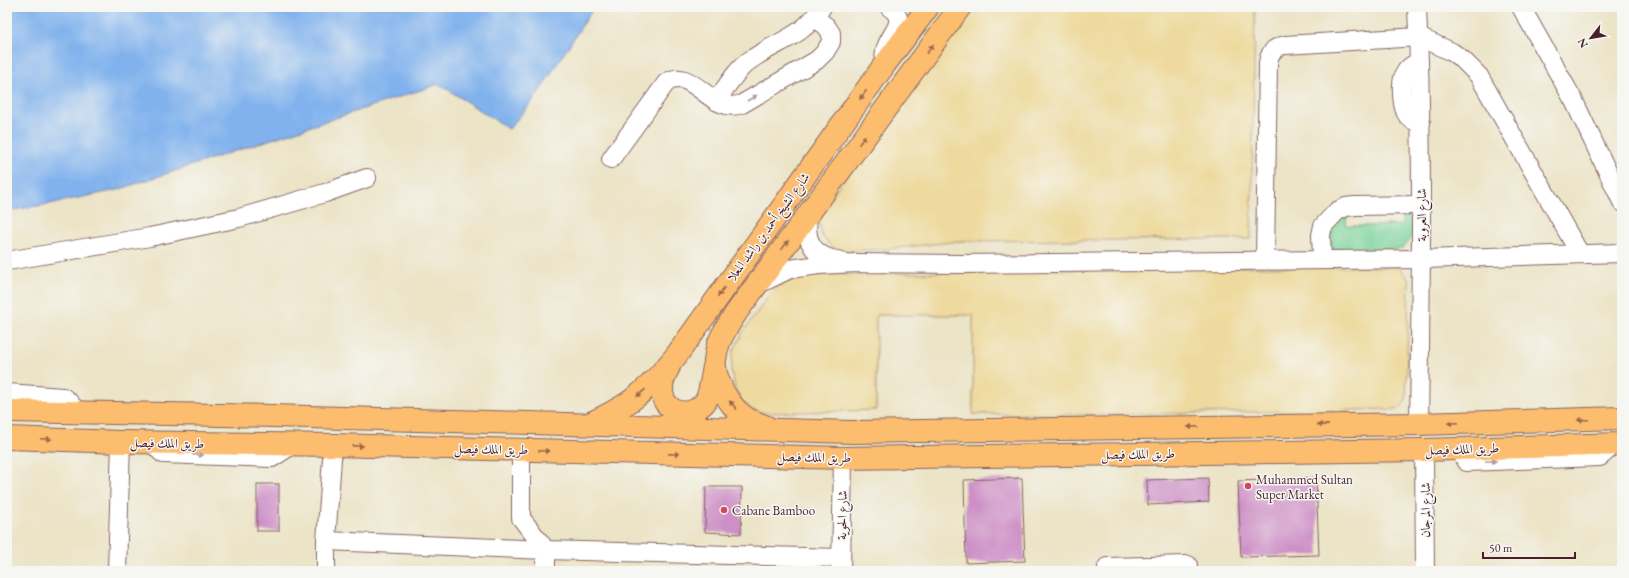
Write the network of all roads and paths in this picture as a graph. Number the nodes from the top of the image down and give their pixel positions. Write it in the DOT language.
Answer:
graph roads {
  1 [pos="889,7"];
  2 [pos="928,7"];
  3 [pos="960,7"];
  4 [pos="1417,7"];
  5 [pos="1521,7"];
  6 [pos="819,13"];
  7 [pos="1418,37"];
  8 [pos="885,64"];
  9 [pos="716,101"];
  10 [pos="611,159"];
  11 [pos="367,178"];
  12 [pos="1622,202"];
  13 [pos="1421,205"];
  14 [pos="809,212"];
  15 [pos="1622,253"];
  16 [pos="1580,254"];
  17 [pos="1422,259"];
  18 [pos="1265,260"];
  19 [pos="1322,260"];
  20 [pos="7,261"];
  21 [pos="856,264"];
  22 [pos="756,286"];
  23 [pos="676,356"];
  24 [pos="714,366"];
  25 [pos="7,393"];
  26 [pos="7,411"];
  27 [pos="78,412"];
  28 [pos="1622,418"];
  29 [pos="1419,424"];
  30 [pos="586,425"];
  31 [pos="778,431"];
  32 [pos="7,438"];
  33 [pos="120,442"];
  34 [pos="1618,444"];
  35 [pos="333,445"];
  36 [pos="521,450"];
  37 [pos="1424,450"];
  38 [pos="843,458"];
  39 [pos="326,541"];
  40 [pos="546,550"];
  41 [pos="756,564"];
  42 [pos="841,565"];
  43 [pos="117,571"];
  44 [pos="326,571"];
  45 [pos="546,571"];
  46 [pos="1107,571"];
  47 [pos="1188,571"];
  48 [pos="1425,571"];
  1 -- 8 [label="street"];
  2 -- 8 [label="main road, شارع الشيخ أحمد بن راشد المعلا"];
  14 -- 3 [label="main road, شارع الشيخ أحمد بن راشد المعلا, one-way"];
  4 -- 7 [label="street, شارع العروبة"];
  5 -- 12 [label="street"];
  6 -- 9 [label="street"];
  9 -- 6 [label="street, one-way"];
  7 -- 13 [label="street, شارع العروبة"];
  7 -- 16 [label="street"];
  7 -- 18 [label="street"];
  8 -- 23 [label="main road, شارع الشيخ أحمد بن راشد المعلا, one-way"];
  9 -- 10 [label="street"];
  11 -- 20 [label="street"];
  13 -- 17 [label="street, شارع العروبة"];
  13 -- 19 [label="street"];
  14 -- 21 [label="street"];
  22 -- 14 [label="main road, شارع الشيخ أحمد بن راشد المعلا, one-way"];
  15 -- 16 [label="street"];
  16 -- 17 [label="street"];
  17 -- 19 [label="street"];
  17 -- 29 [label="street, شارع العروبة"];
  18 -- 19 [label="street"];
  18 -- 21 [label="street"];
  21 -- 22 [label="street"];
  22 -- 24 [label="main road, شارع الشيخ أحمد بن راشد المعلا"];
  23 -- 24 [label="main road"];
  23 -- 30 [label="main road, شارع الشيخ أحمد بن راشد المعلا, one-way"];
  31 -- 24 [label="main road, شارع الشيخ أحمد بن راشد المعلا, one-way"];
  25 -- 27 [label="street"];
  26 -- 27 [label="main road, طريق الملك فيصل"];
  27 -- 30 [label="main road, طريق الملك فيصل"];
  28 -- 29 [label="main road, طريق الملك فيصل, one-way"];
  29 -- 31 [label="main road, طريق الملك فيصل, one-way"];
  30 -- 31 [label="main road, طريق الملك فيصل"];
  32 -- 33 [label="main road, طريق الملك فيصل, one-way"];
  33 -- 35 [label="main road, طريق الملك فيصل, one-way"];
  33 -- 43 [label="street"];
  37 -- 34 [label="main road, طريق الملك فيصل, one-way"];
  35 -- 36 [label="main road, طريق الملك فيصل, one-way"];
  35 -- 39 [label="street"];
  36 -- 38 [label="main road, طريق الملك فيصل, one-way"];
  36 -- 40 [label="street"];
  37 -- 38 [label="main road, طريق الملك فيصل"];
  37 -- 48 [label="street, شارع المرجان"];
  38 -- 42 [label="street, شارع الحوية"];
  39 -- 40 [label="street"];
  39 -- 44 [label="street"];
  40 -- 41 [label="street"];
  40 -- 45 [label="street"];
  41 -- 42 [label="street"];
  46 -- 47 [label="street"];
}
